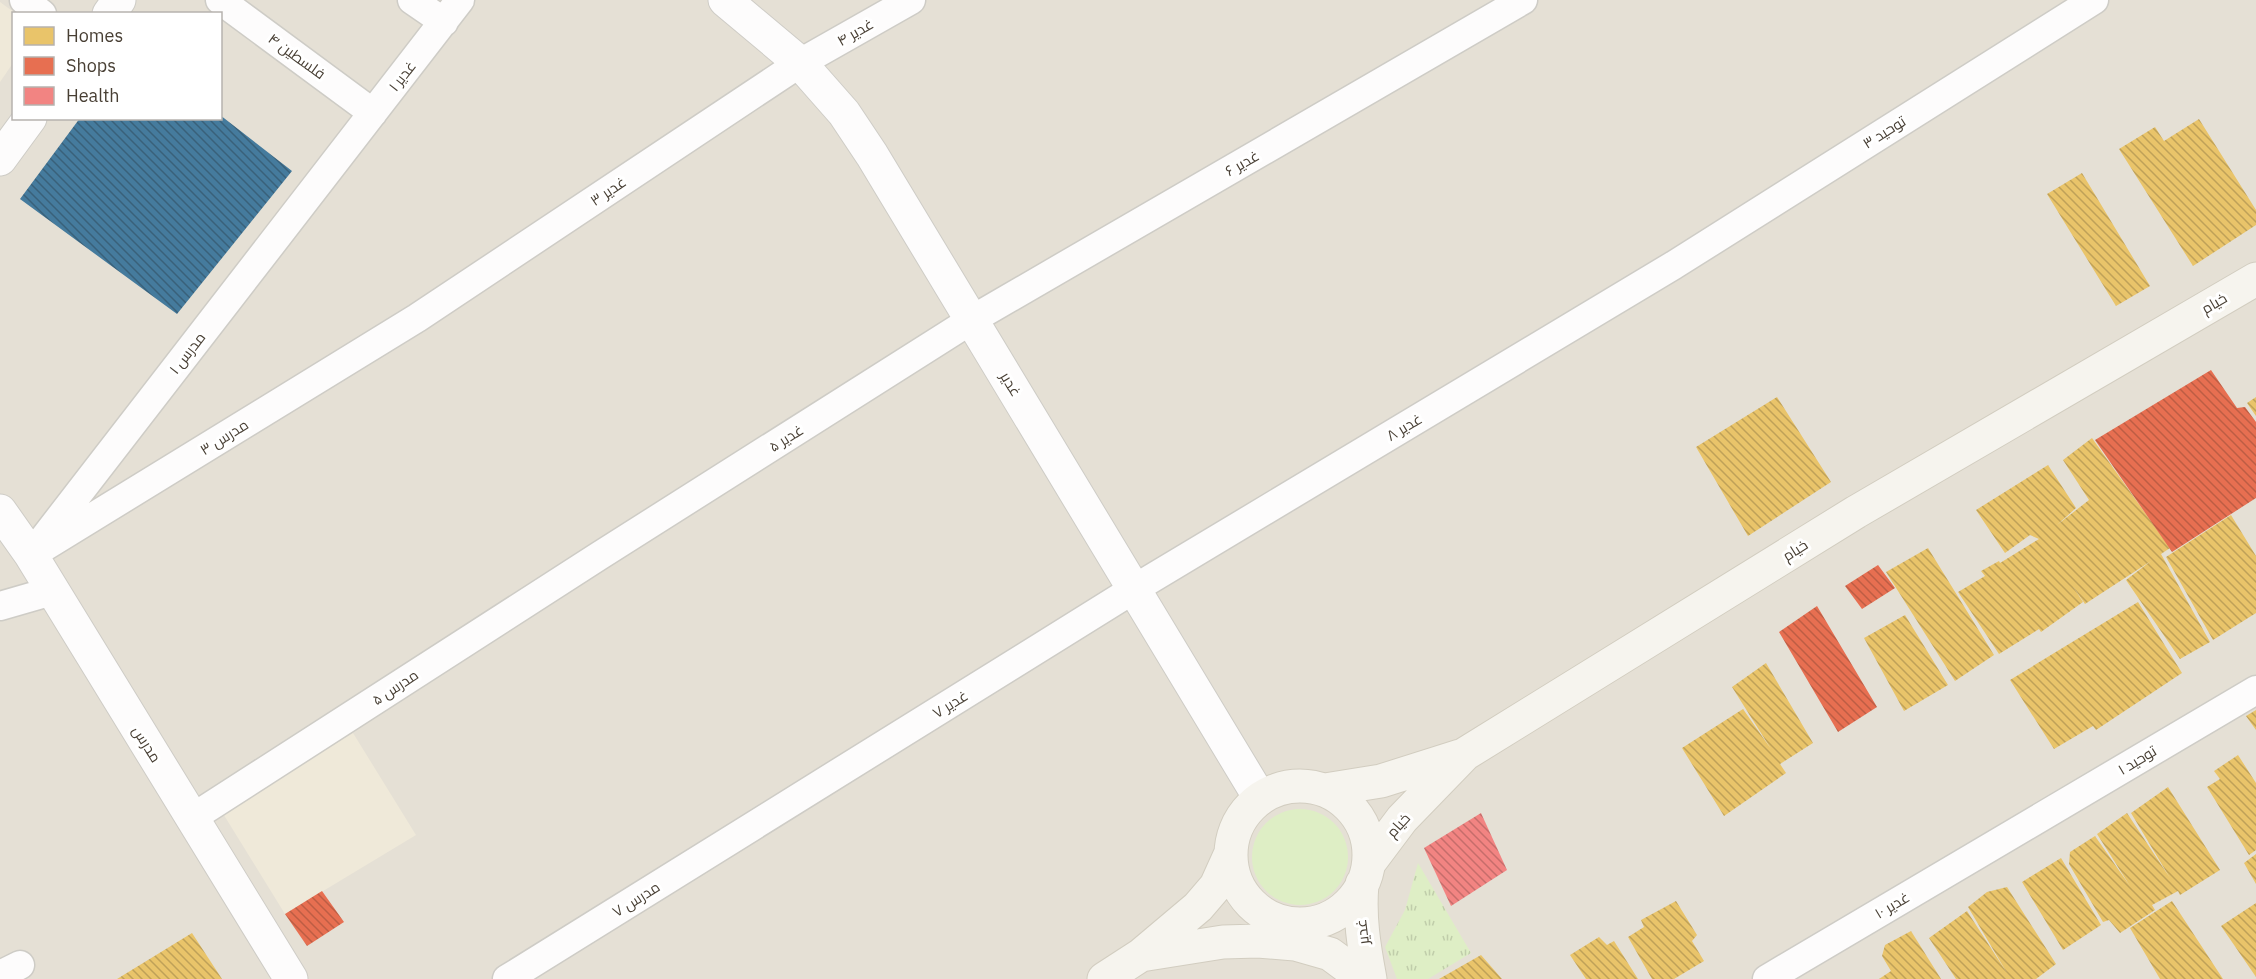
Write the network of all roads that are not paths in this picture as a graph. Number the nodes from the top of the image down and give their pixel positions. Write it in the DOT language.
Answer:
graph roads {
  1 [pos="24,0"];
  2 [pos="220,0"];
  3 [pos="412,0"];
  4 [pos="725,0"];
  5 [pos="911,0"];
  6 [pos="2094,0"];
  7 [pos="1518,3"];
  8 [pos="452,11"];
  9 [pos="39,12"];
  10 [pos="800,63"];
  11 [pos="373,113"];
  12 [pos="29,120"];
  13 [pos="343,152"];
  14 [pos="0,159"];
  15 [pos="1674,264"];
  16 [pos="2256,279"];
  17 [pos="417,318"];
  18 [pos="973,319"];
  19 [pos="0,511"];
  20 [pos="31,555"];
  21 [pos="598,556"];
  22 [pos="1134,589"];
  23 [pos="52,591"];
  24 [pos="0,606"];
  25 [pos="2256,690"];
  26 [pos="1465,754"];
  27 [pos="1325,790"];
  28 [pos="1260,798"];
  29 [pos="192,818"];
  30 [pos="765,819"];
  31 [pos="2018,830"];
  32 [pos="1230,855"];
  33 [pos="1365,873"];
  34 [pos="1141,955"];
  35 [pos="291,979"];
  36 [pos="507,979"];
  37 [pos="1104,979"];
  38 [pos="1364,979"];
  39 [pos="1370,979"];
  40 [pos="1767,979"];
  1 -- 9 [label="street"];
  2 -- 11 [label="street, فلسطین ۴"];
  3 -- 8 [label="street"];
  4 -- 10 [label="street, غدیر"];
  5 -- 10 [label="street, غدیر ۴"];
  6 -- 15 [label="street, توحید ۳"];
  7 -- 18 [label="street, غدیر ۶"];
  8 -- 11 [label="street, غدیر ۱"];
  10 -- 17 [label="street, غدیر ۳"];
  10 -- 18 [label="street, غدیر"];
  11 -- 13 [label="street, غدیر ۱"];
  12 -- 14 [label="street"];
  13 -- 20 [label="street, مدرس ۱"];
  15 -- 22 [label="street, غدیر ۸"];
  16 -- 26 [label="main road, خیام"];
  17 -- 20 [label="street, مدرس ۳"];
  18 -- 21 [label="street, غدیر ۵"];
  18 -- 22 [label="street, غدیر"];
  19 -- 20 [label="street, مدرس"];
  20 -- 23 [label="street, مدرس"];
  21 -- 29 [label="street, مدرس ۵"];
  22 -- 28 [label="street, غدیر"];
  22 -- 30 [label="street, غدیر ۷"];
  23 -- 24 [label="street"];
  23 -- 29 [label="street, مدرس"];
  25 -- 31 [label="street, توحید ۱"];
  26 -- 27 [label="main road"];
  26 -- 33 [label="main road, خیام"];
  27 -- 28 [label="main road"];
  27 -- 33 [label="main road"];
  28 -- 32 [label="main road"];
  29 -- 35 [label="street, مدرس"];
  30 -- 36 [label="street, مدرس ۷"];
  31 -- 40 [label="street, غدیر ۱۰"];
  32 -- 33 [label="main road"];
  32 -- 34 [label="main road"];
  33 -- 39 [label="main road, غدیر"];
  34 -- 37 [label="main road"];
  34 -- 38 [label="main road"];
}
